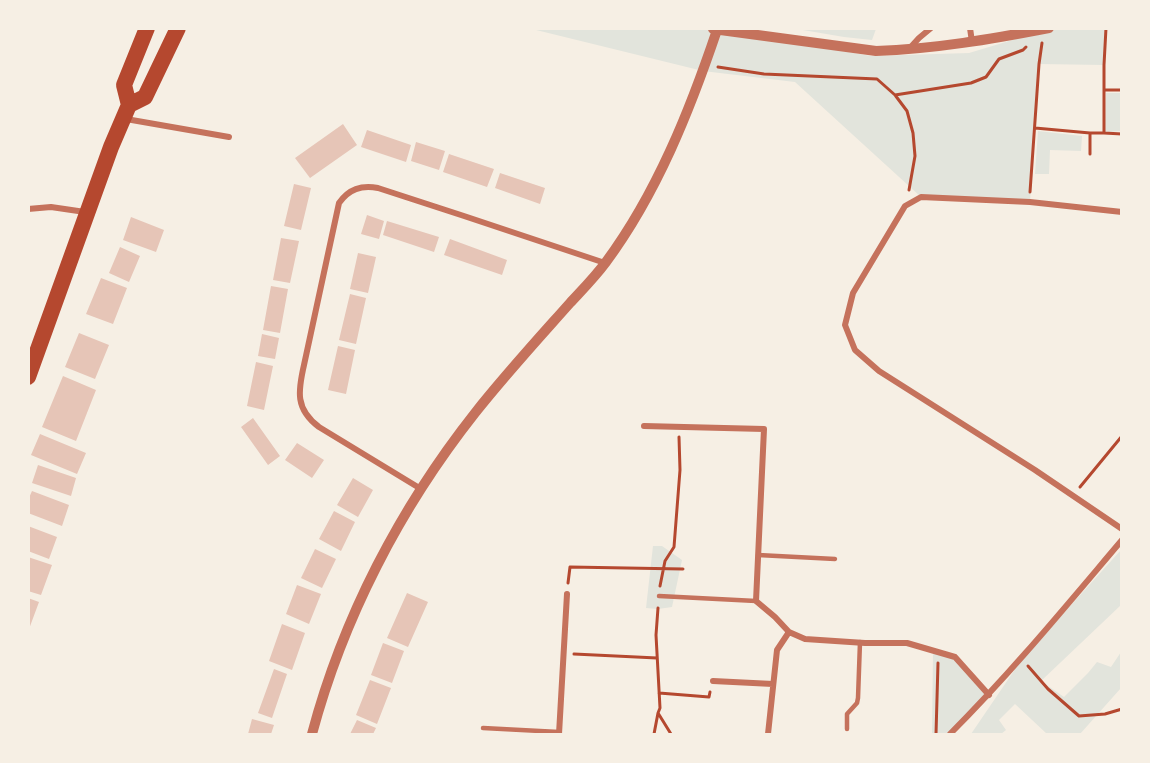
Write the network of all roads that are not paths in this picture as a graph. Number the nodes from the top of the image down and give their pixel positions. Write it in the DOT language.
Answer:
graph roads {
  1 [pos="147,28"];
  2 [pos="178,28"];
  3 [pos="931,28"];
  4 [pos="970,28"];
  5 [pos="716,29"];
  6 [pos="1047,29"];
  7 [pos="972,43"];
  8 [pos="909,49"];
  9 [pos="126,112"];
  10 [pos="229,137"];
  11 [pos="28,209"];
  12 [pos="88,212"];
  13 [pos="1122,212"];
  14 [pos="605,263"];
  15 [pos="28,377"];
  16 [pos="644,426"];
  17 [pos="421,489"];
  18 [pos="1122,529"];
  19 [pos="1122,540"];
  20 [pos="758,555"];
  21 [pos="834,559"];
  22 [pos="567,594"];
  23 [pos="659,596"];
  24 [pos="756,601"];
  25 [pos="789,632"];
  26 [pos="860,642"];
  27 [pos="712,681"];
  28 [pos="773,684"];
  29 [pos="989,695"];
  30 [pos="483,728"];
  31 [pos="847,729"];
  32 [pos="559,733"];
  33 [pos="312,735"];
  34 [pos="768,735"];
  35 [pos="950,735"];
  1 -- 9 [label="highway"];
  2 -- 9 [label="highway"];
  3 -- 8 [label="street"];
  4 -- 7 [label="street"];
  5 -- 8 [label="street"];
  5 -- 14 [label="street"];
  6 -- 7 [label="street"];
  7 -- 8 [label="street"];
  9 -- 10 [label="street"];
  9 -- 12 [label="highway"];
  11 -- 12 [label="street"];
  12 -- 15 [label="highway"];
  13 -- 18 [label="street"];
  14 -- 17 [label="street"];
  14 -- 17 [label="street"];
  16 -- 20 [label="street"];
  17 -- 33 [label="street"];
  19 -- 29 [label="street"];
  20 -- 21 [label="lane"];
  20 -- 24 [label="street"];
  22 -- 32 [label="street"];
  23 -- 24 [label="lane"];
  24 -- 25 [label="street"];
  25 -- 26 [label="street"];
  25 -- 28 [label="street"];
  26 -- 29 [label="street"];
  26 -- 31 [label="lane"];
  27 -- 28 [label="street"];
  28 -- 34 [label="street"];
  29 -- 35 [label="street"];
  30 -- 32 [label="lane"];
}
